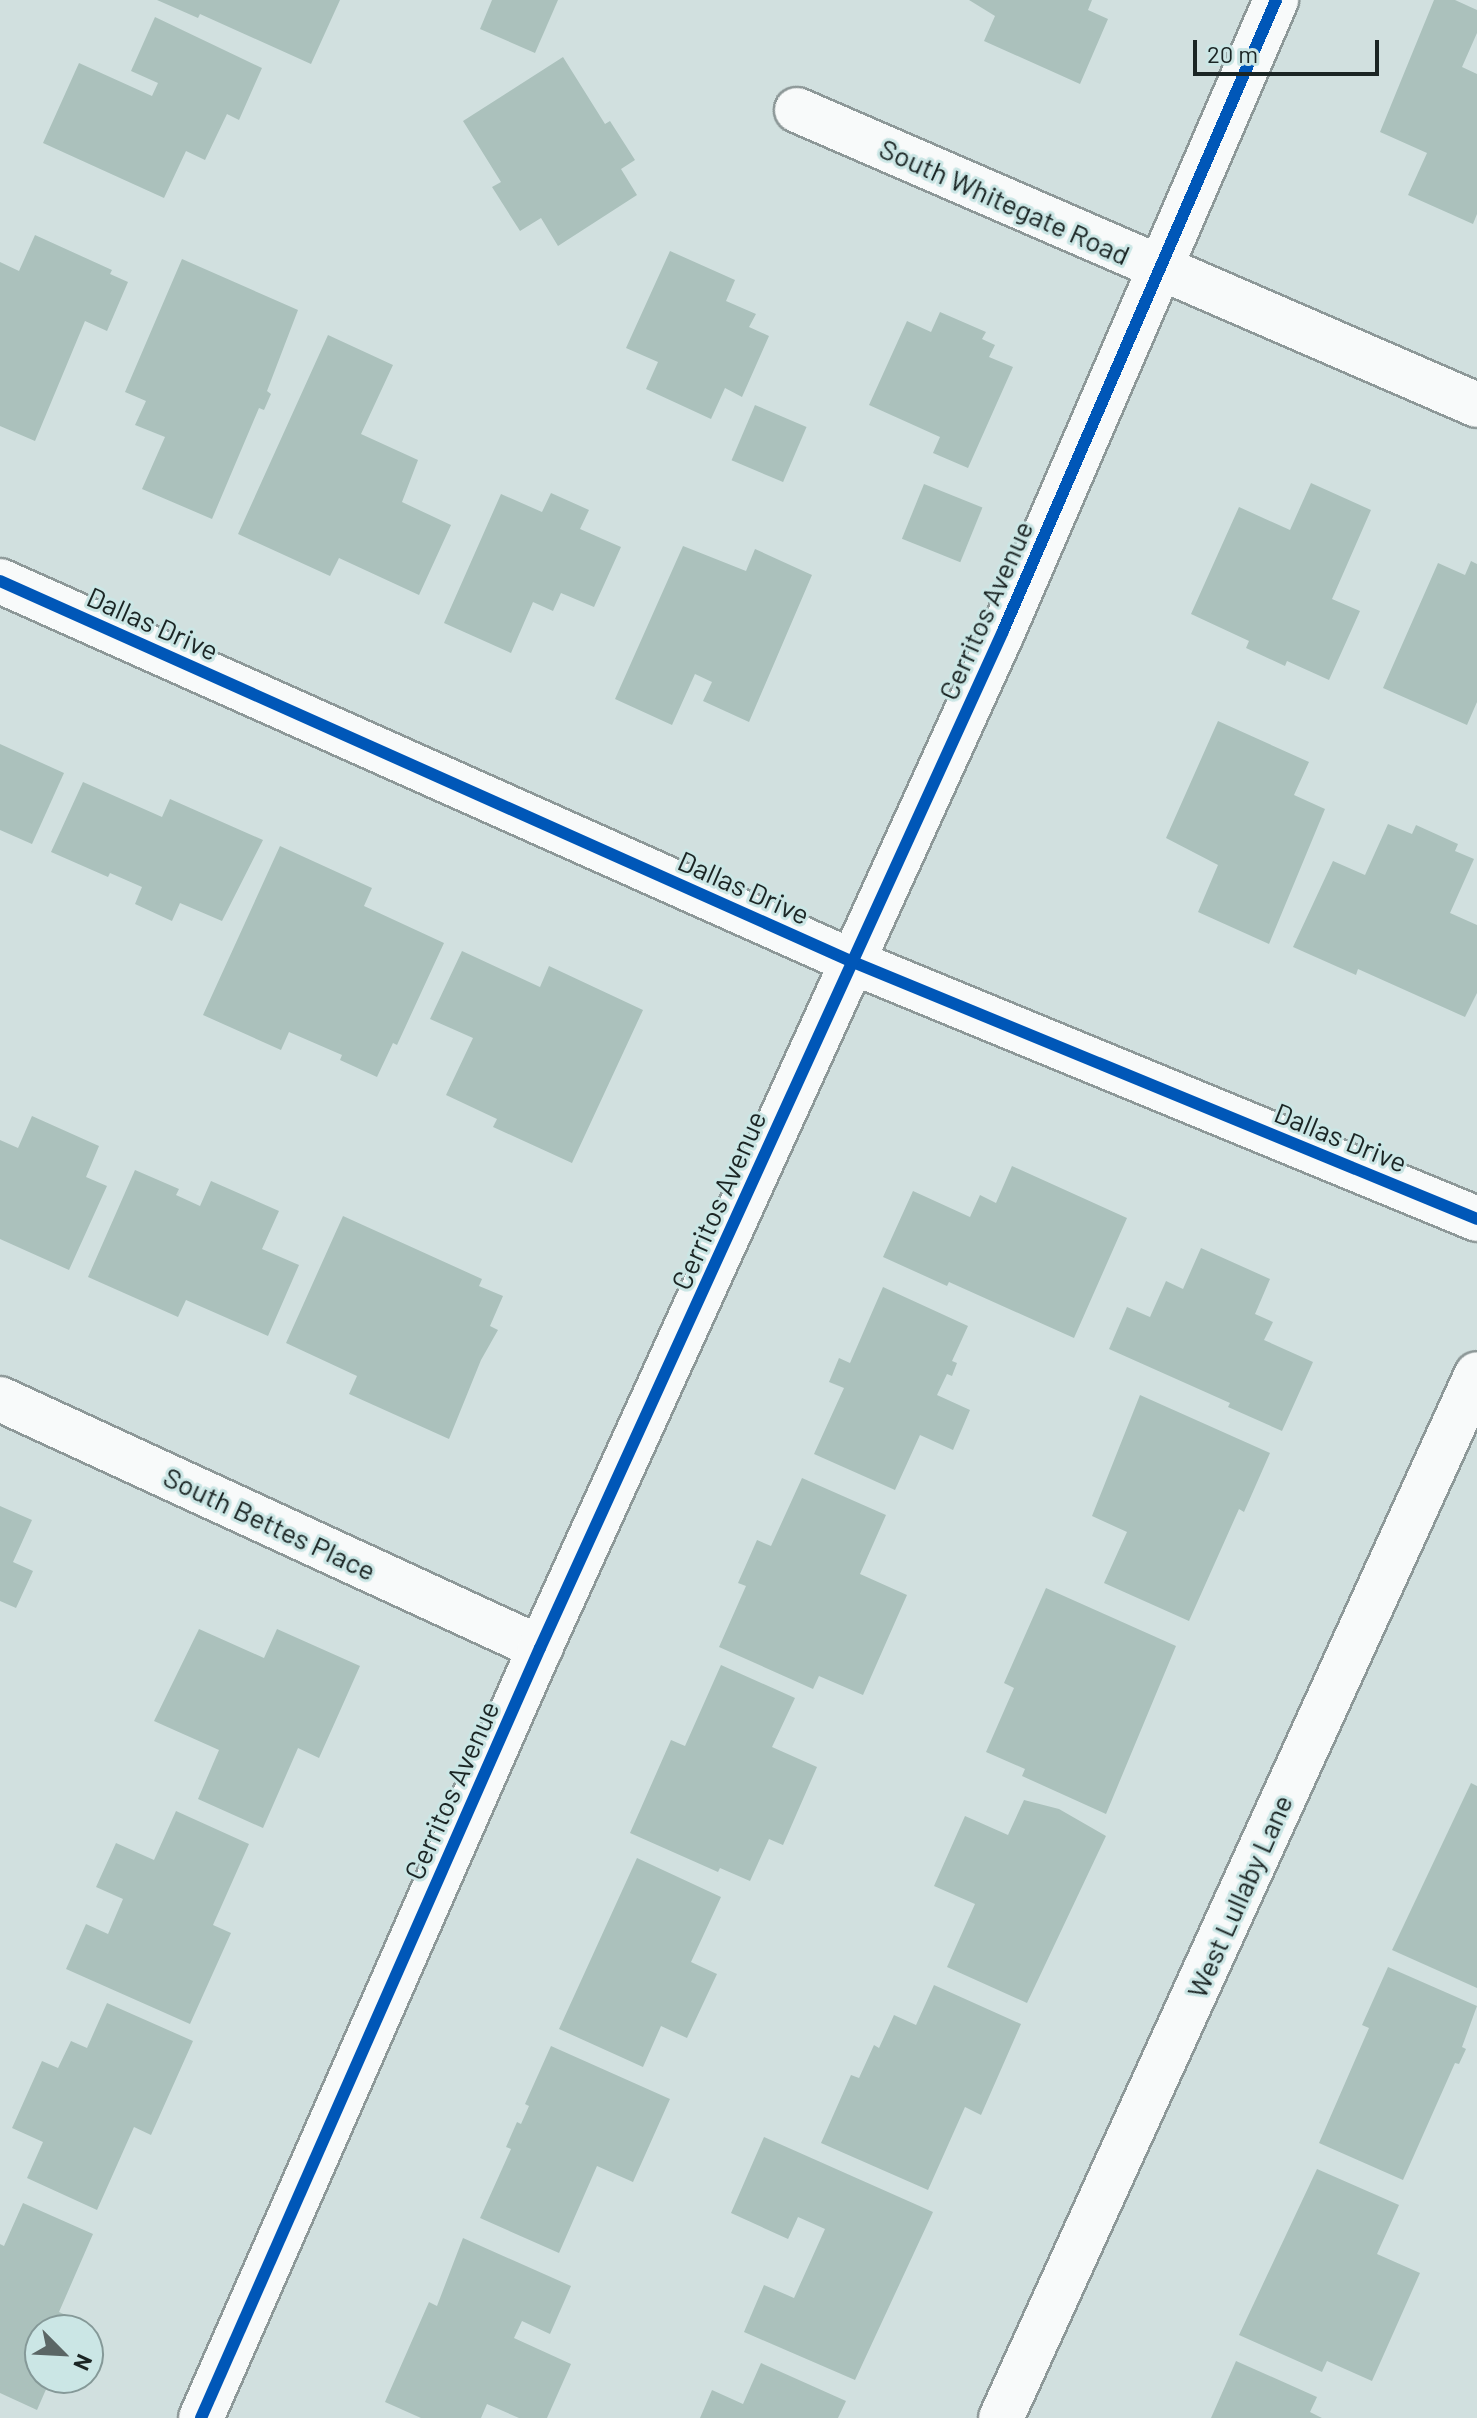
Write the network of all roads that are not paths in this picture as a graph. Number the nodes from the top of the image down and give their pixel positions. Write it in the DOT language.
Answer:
graph roads {
  1 [pos="1276,0"];
  2 [pos="797,110"];
  3 [pos="1160,269"];
  4 [pos="1477,405"];
  5 [pos="0,581"];
  6 [pos="853,962"];
  7 [pos="1477,1219"];
  8 [pos="1477,1374"];
  9 [pos="0,1399"];
  10 [pos="540,1648"];
  11 [pos="201,2418"];
  12 [pos="1001,2418"];
  1 -- 3 [label="street, Cerritos Avenue"];
  2 -- 3 [label="street, South Whitegate Road"];
  3 -- 4 [label="street, South Whitegate Road"];
  3 -- 6 [label="street, Cerritos Avenue"];
  5 -- 6 [label="street, Dallas Drive"];
  6 -- 7 [label="street, Dallas Drive"];
  6 -- 10 [label="street, Cerritos Avenue"];
  8 -- 12 [label="street, West Lullaby Lane"];
  9 -- 10 [label="street, South Bettes Place"];
  10 -- 11 [label="street, Cerritos Avenue"];
}
